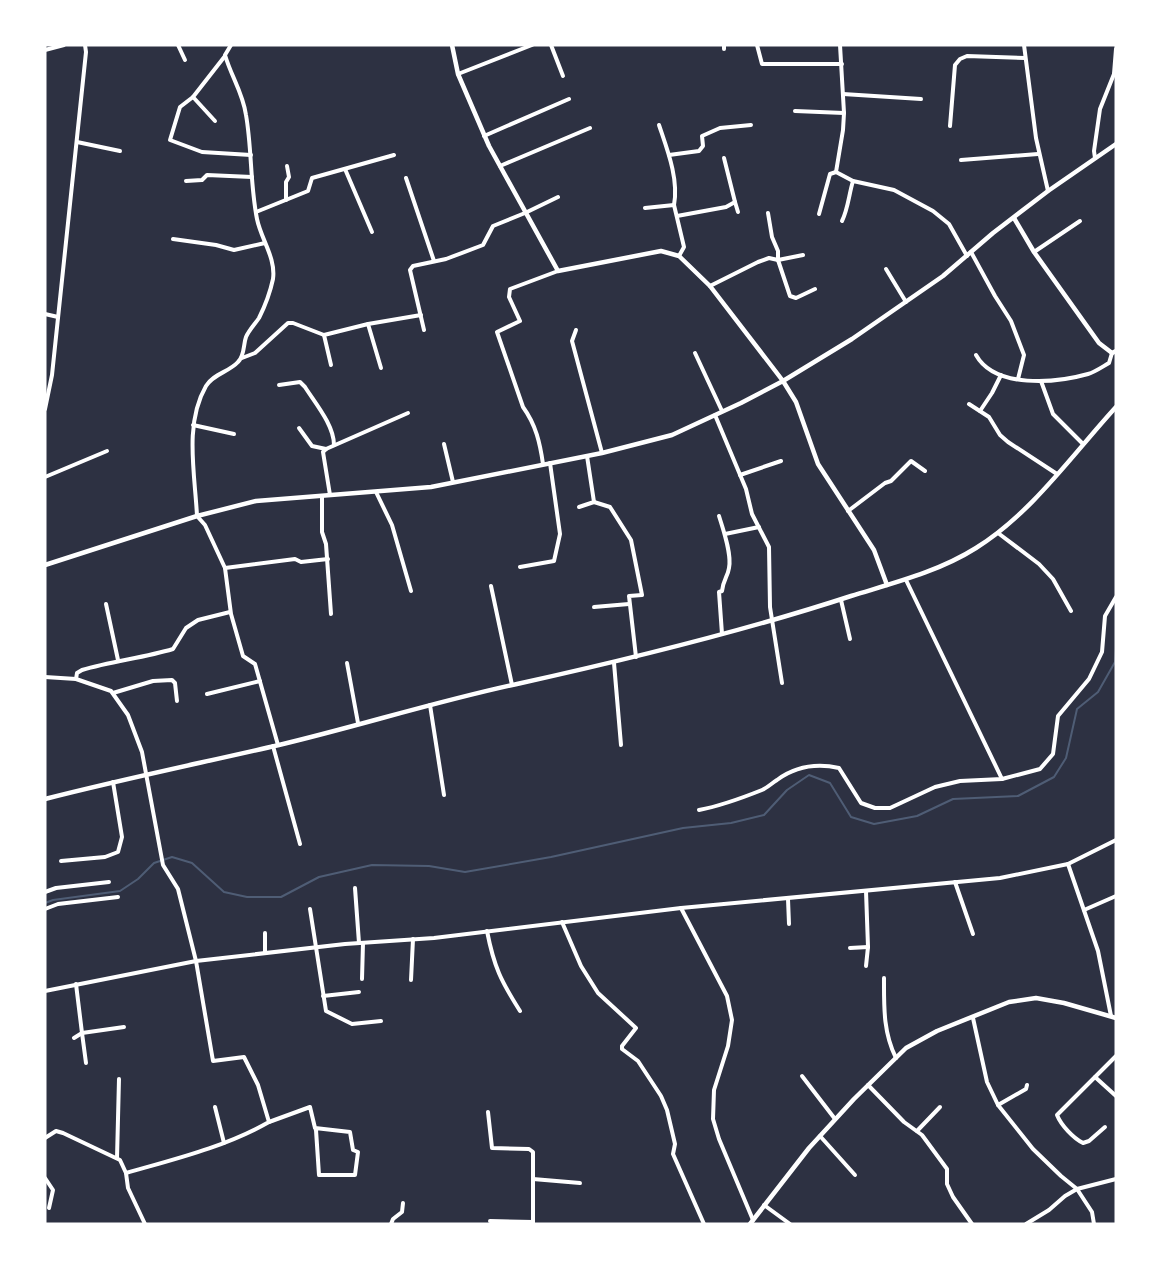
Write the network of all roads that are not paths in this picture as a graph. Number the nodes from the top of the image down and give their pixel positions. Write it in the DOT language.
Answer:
graph roads {
  1 [pos="64,45"];
  2 [pos="85,45"];
  3 [pos="178,45"];
  4 [pos="231,45"];
  5 [pos="452,45"];
  6 [pos="532,45"];
  7 [pos="551,45"];
  8 [pos="757,45"];
  9 [pos="840,45"];
  10 [pos="1024,45"];
  11 [pos="1116,49"];
  12 [pos="45,50"];
  13 [pos="225,55"];
  14 [pos="1025,58"];
  15 [pos="185,60"];
  16 [pos="842,64"];
  17 [pos="458,74"];
  18 [pos="1115,74"];
  19 [pos="563,76"];
  20 [pos="843,94"];
  21 [pos="193,97"];
  22 [pos="569,99"];
  23 [pos="921,99"];
  24 [pos="795,111"];
  25 [pos="844,113"];
  26 [pos="215,121"];
  27 [pos="659,125"];
  28 [pos="751,126"];
  29 [pos="950,126"];
  30 [pos="590,128"];
  31 [pos="484,135"];
  32 [pos="77,142"];
  33 [pos="1116,144"];
  34 [pos="120,151"];
  35 [pos="1039,154"];
  36 [pos="251,155"];
  37 [pos="394,155"];
  38 [pos="669,155"];
  39 [pos="724,158"];
  40 [pos="1095,158"];
  41 [pos="961,160"];
  42 [pos="287,166"];
  43 [pos="500,166"];
  44 [pos="345,169"];
  45 [pos="836,172"];
  46 [pos="252,177"];
  47 [pos="406,178"];
  48 [pos="186,181"];
  49 [pos="853,181"];
  50 [pos="1048,191"];
  51 [pos="558,197"];
  52 [pos="286,200"];
  53 [pos="735,202"];
  54 [pos="674,205"];
  55 [pos="645,208"];
  56 [pos="256,212"];
  57 [pos="738,212"];
  58 [pos="525,213"];
  59 [pos="768,213"];
  60 [pos="819,214"];
  61 [pos="677,216"];
  62 [pos="1014,218"];
  63 [pos="842,221"];
  64 [pos="1080,221"];
  65 [pos="372,232"];
  66 [pos="173,239"];
  67 [pos="265,243"];
  68 [pos="1034,252"];
  69 [pos="969,254"];
  70 [pos="803,255"];
  71 [pos="679,256"];
  72 [pos="778,260"];
  73 [pos="434,261"];
  74 [pos="886,269"];
  75 [pos="558,271"];
  76 [pos="710,286"];
  77 [pos="815,289"];
  78 [pos="906,303"];
  79 [pos="45,314"];
  80 [pos="421,315"];
  81 [pos="58,317"];
  82 [pos="368,324"];
  83 [pos="424,330"];
  84 [pos="576,330"];
  85 [pos="324,335"];
  86 [pos="1114,352"];
  87 [pos="695,353"];
  88 [pos="976,355"];
  89 [pos="242,358"];
  90 [pos="331,365"];
  91 [pos="381,368"];
  92 [pos="1001,375"];
  93 [pos="1018,379"];
  94 [pos="783,381"];
  95 [pos="1041,381"];
  96 [pos="279,385"];
  97 [pos="46,401"];
  98 [pos="969,404"];
  99 [pos="1116,407"];
  100 [pos="45,409"];
  101 [pos="722,411"];
  102 [pos="980,411"];
  103 [pos="408,413"];
  104 [pos="715,414"];
  105 [pos="193,425"];
  106 [pos="299,428"];
  107 [pos="234,434"];
  108 [pos="444,444"];
  109 [pos="1083,444"];
  110 [pos="334,445"];
  111 [pos="326,449"];
  112 [pos="107,452"];
  113 [pos="602,453"];
  114 [pos="587,456"];
  115 [pos="781,461"];
  116 [pos="550,463"];
  117 [pos="543,464"];
  118 [pos="925,471"];
  119 [pos="1057,474"];
  120 [pos="740,475"];
  121 [pos="45,477"];
  122 [pos="453,482"];
  123 [pos="376,492"];
  124 [pos="330,496"];
  125 [pos="322,497"];
  126 [pos="594,502"];
  127 [pos="579,507"];
  128 [pos="848,511"];
  129 [pos="197,516"];
  130 [pos="719,516"];
  131 [pos="759,527"];
  132 [pos="998,533"];
  133 [pos="725,534"];
  134 [pos="328,559"];
  135 [pos="45,565"];
  136 [pos="520,567"];
  137 [pos="225,568"];
  138 [pos="906,580"];
  139 [pos="886,585"];
  140 [pos="491,586"];
  141 [pos="411,591"];
  142 [pos="1116,597"];
  143 [pos="841,600"];
  144 [pos="106,604"];
  145 [pos="629,604"];
  146 [pos="594,607"];
  147 [pos="1071,611"];
  148 [pos="230,612"];
  149 [pos="332,614"];
  150 [pos="774,621"];
  151 [pos="722,635"];
  152 [pos="850,639"];
  153 [pos="636,658"];
  154 [pos="118,660"];
  155 [pos="347,663"];
  156 [pos="614,663"];
  157 [pos="45,677"];
  158 [pos="76,679"];
  159 [pos="260,681"];
  160 [pos="782,683"];
  161 [pos="512,685"];
  162 [pos="113,693"];
  163 [pos="207,694"];
  164 [pos="177,701"];
  165 [pos="430,705"];
  166 [pos="358,723"];
  167 [pos="276,745"];
  168 [pos="621,745"];
  169 [pos="147,773"];
  170 [pos="1002,779"];
  171 [pos="112,782"];
  172 [pos="444,795"];
  173 [pos="45,799"];
  174 [pos="699,810"];
  175 [pos="1116,840"];
  176 [pos="300,844"];
  177 [pos="61,861"];
  178 [pos="1068,864"];
  179 [pos="109,882"];
  180 [pos="955,882"];
  181 [pos="355,888"];
  182 [pos="866,891"];
  183 [pos="45,892"];
  184 [pos="1116,896"];
  185 [pos="118,897"];
  186 [pos="788,899"];
  187 [pos="681,908"];
  188 [pos="45,909"];
  189 [pos="310,909"];
  190 [pos="1084,910"];
  191 [pos="562,922"];
  192 [pos="789,924"];
  193 [pos="487,931"];
  194 [pos="265,933"];
  195 [pos="972,934"];
  196 [pos="413,939"];
  197 [pos="361,943"];
  198 [pos="317,947"];
  199 [pos="868,947"];
  200 [pos="850,948"];
  201 [pos="265,953"];
  202 [pos="196,961"];
  203 [pos="866,966"];
  204 [pos="884,978"];
  205 [pos="362,979"];
  206 [pos="411,980"];
  207 [pos="76,984"];
  208 [pos="45,991"];
  209 [pos="359,992"];
  210 [pos="323,996"];
  211 [pos="520,1011"];
  212 [pos="1114,1017"];
  213 [pos="973,1018"];
  214 [pos="381,1021"];
  215 [pos="124,1027"];
  216 [pos="82,1033"];
  217 [pos="74,1038"];
  218 [pos="1116,1056"];
  219 [pos="896,1058"];
  220 [pos="86,1063"];
  221 [pos="802,1076"];
  222 [pos="1095,1077"];
  223 [pos="119,1079"];
  224 [pos="868,1085"];
  225 [pos="1027,1085"];
  226 [pos="1116,1096"];
  227 [pos="998,1105"];
  228 [pos="215,1107"];
  229 [pos="939,1107"];
  230 [pos="488,1112"];
  231 [pos="835,1119"];
  232 [pos="269,1122"];
  233 [pos="1105,1127"];
  234 [pos="315,1128"];
  235 [pos="916,1131"];
  236 [pos="820,1136"];
  237 [pos="45,1138"];
  238 [pos="224,1143"];
  239 [pos="117,1158"];
  240 [pos="126,1173"];
  241 [pos="855,1175"];
  242 [pos="45,1178"];
  243 [pos="533,1179"];
  244 [pos="1116,1179"];
  245 [pos="580,1183"];
  246 [pos="1077,1189"];
  247 [pos="403,1203"];
  248 [pos="764,1205"];
  249 [pos="50,1208"];
  250 [pos="490,1221"];
  251 [pos="752,1222"];
  252 [pos="533,1223"];
  253 [pos="146,1224"];
  254 [pos="391,1224"];
  255 [pos="704,1224"];
  256 [pos="790,1224"];
  257 [pos="972,1224"];
  258 [pos="1026,1224"];
  259 [pos="1094,1224"];
  1 -- 12 [label="street"];
  2 -- 32 [label="street"];
  3 -- 15 [label="street"];
  4 -- 13 [label="street"];
  5 -- 17 [label="street"];
  6 -- 17 [label="street"];
  7 -- 19 [label="street"];
  8 -- 16 [label="street"];
  9 -- 16 [label="street"];
  10 -- 14 [label="street"];
  11 -- 18 [label="street"];
  13 -- 21 [label="street"];
  13 -- 36 [label="street"];
  14 -- 29 [label="street"];
  14 -- 35 [label="street"];
  16 -- 20 [label="street"];
  17 -- 31 [label="street"];
  18 -- 40 [label="street"];
  20 -- 23 [label="street"];
  20 -- 25 [label="street"];
  21 -- 26 [label="street"];
  21 -- 36 [label="street"];
  22 -- 31 [label="street"];
  24 -- 25 [label="street"];
  25 -- 45 [label="street"];
  27 -- 38 [label="street"];
  28 -- 38 [label="street"];
  30 -- 43 [label="street"];
  31 -- 43 [label="street"];
  32 -- 34 [label="street"];
  32 -- 81 [label="street"];
  33 -- 40 [label="street"];
  35 -- 41 [label="street"];
  35 -- 50 [label="street"];
  36 -- 46 [label="street"];
  37 -- 44 [label="street"];
  38 -- 54 [label="street"];
  39 -- 53 [label="street"];
  40 -- 50 [label="street"];
  42 -- 52 [label="street"];
  43 -- 58 [label="street"];
  44 -- 52 [label="street"];
  44 -- 65 [label="street"];
  45 -- 49 [label="street"];
  45 -- 60 [label="street"];
  46 -- 48 [label="street"];
  46 -- 56 [label="street"];
  47 -- 73 [label="street"];
  49 -- 63 [label="street"];
  49 -- 69 [label="street"];
  50 -- 62 [label="street"];
  51 -- 58 [label="street"];
  52 -- 56 [label="street"];
  53 -- 57 [label="street"];
  53 -- 61 [label="street"];
  54 -- 55 [label="street"];
  54 -- 61 [label="street"];
  56 -- 67 [label="street"];
  58 -- 73 [label="street"];
  58 -- 75 [label="street"];
  59 -- 72 [label="street"];
  61 -- 71 [label="street"];
  62 -- 68 [label="street"];
  62 -- 69 [label="street"];
  64 -- 68 [label="street"];
  66 -- 67 [label="street"];
  67 -- 89 [label="street"];
  68 -- 86 [label="street"];
  69 -- 78 [label="street"];
  69 -- 93 [label="street"];
  70 -- 72 [label="street"];
  71 -- 75 [label="street"];
  71 -- 76 [label="street"];
  72 -- 76 [label="street"];
  72 -- 77 [label="street"];
  73 -- 80 [label="street"];
  74 -- 78 [label="street"];
  75 -- 117 [label="street"];
  76 -- 94 [label="street"];
  78 -- 94 [label="street"];
  79 -- 81 [label="street"];
  80 -- 82 [label="street"];
  80 -- 83 [label="street"];
  81 -- 97 [label="street"];
  82 -- 85 [label="street"];
  82 -- 91 [label="street"];
  84 -- 113 [label="street"];
  85 -- 89 [label="street"];
  85 -- 90 [label="street"];
  86 -- 95 [label="street"];
  87 -- 101 [label="street"];
  88 -- 92 [label="street"];
  89 -- 105 [label="street"];
  92 -- 93 [label="street"];
  92 -- 102 [label="street"];
  93 -- 95 [label="street"];
  94 -- 101 [label="street"];
  94 -- 128 [label="street"];
  95 -- 109 [label="street"];
  96 -- 110 [label="street"];
  97 -- 100 [label="street"];
  98 -- 102 [label="street"];
  99 -- 109 [label="street"];
  101 -- 104 [label="street"];
  102 -- 119 [label="street"];
  103 -- 110 [label="street"];
  104 -- 113 [label="street"];
  104 -- 120 [label="street"];
  105 -- 107 [label="street"];
  105 -- 129 [label="street"];
  106 -- 111 [label="street"];
  108 -- 122 [label="street"];
  109 -- 119 [label="street"];
  110 -- 111 [label="street"];
  111 -- 124 [label="street"];
  112 -- 121 [label="street"];
  113 -- 114 [label="street"];
  114 -- 116 [label="street"];
  114 -- 126 [label="street"];
  115 -- 120 [label="street"];
  116 -- 117 [label="street"];
  116 -- 136 [label="street"];
  117 -- 122 [label="street"];
  118 -- 128 [label="street"];
  119 -- 132 [label="street"];
  120 -- 131 [label="street"];
  122 -- 123 [label="street"];
  123 -- 124 [label="street"];
  123 -- 141 [label="street"];
  124 -- 125 [label="street"];
  125 -- 129 [label="street"];
  125 -- 134 [label="street"];
  126 -- 127 [label="street"];
  126 -- 145 [label="street"];
  128 -- 139 [label="street"];
  129 -- 135 [label="street"];
  129 -- 137 [label="street"];
  130 -- 133 [label="street"];
  131 -- 133 [label="street"];
  131 -- 150 [label="street"];
  132 -- 138 [label="street"];
  132 -- 147 [label="street"];
  133 -- 151 [label="street"];
  134 -- 137 [label="street"];
  134 -- 149 [label="street"];
  137 -- 148 [label="street"];
  138 -- 139 [label="street"];
  138 -- 170 [label="street"];
  139 -- 143 [label="street"];
  140 -- 161 [label="street"];
  142 -- 170 [label="street"];
  143 -- 150 [label="street"];
  143 -- 152 [label="street"];
  144 -- 154 [label="street"];
  145 -- 146 [label="street"];
  145 -- 153 [label="street"];
  148 -- 154 [label="street"];
  148 -- 159 [label="street"];
  150 -- 151 [label="street"];
  150 -- 160 [label="street"];
  151 -- 153 [label="street"];
  153 -- 156 [label="street"];
  154 -- 158 [label="street"];
  155 -- 166 [label="street"];
  156 -- 161 [label="street"];
  156 -- 168 [label="street"];
  157 -- 158 [label="street"];
  158 -- 162 [label="street"];
  159 -- 163 [label="street"];
  159 -- 167 [label="street"];
  161 -- 165 [label="street"];
  162 -- 164 [label="street"];
  162 -- 169 [label="street"];
  165 -- 166 [label="street"];
  165 -- 172 [label="street"];
  166 -- 167 [label="street"];
  167 -- 169 [label="street"];
  167 -- 176 [label="street"];
  169 -- 171 [label="street"];
  169 -- 202 [label="street"];
  170 -- 174 [label="street"];
  171 -- 173 [label="street"];
  171 -- 177 [label="street"];
  175 -- 178 [label="street"];
  178 -- 180 [label="street"];
  178 -- 190 [label="street"];
  179 -- 183 [label="street"];
  180 -- 182 [label="street"];
  180 -- 195 [label="street"];
  181 -- 197 [label="street"];
  182 -- 186 [label="street"];
  182 -- 199 [label="street"];
  184 -- 190 [label="street"];
  185 -- 188 [label="street"];
  186 -- 187 [label="street"];
  186 -- 192 [label="street"];
  187 -- 191 [label="street"];
  187 -- 251 [label="street"];
  189 -- 198 [label="street"];
  190 -- 212 [label="street"];
  191 -- 193 [label="street"];
  191 -- 255 [label="street"];
  193 -- 196 [label="street"];
  193 -- 211 [label="street"];
  194 -- 201 [label="street"];
  196 -- 197 [label="street"];
  196 -- 206 [label="street"];
  197 -- 198 [label="street"];
  197 -- 205 [label="street"];
  198 -- 201 [label="street"];
  198 -- 210 [label="street"];
  199 -- 200 [label="street"];
  199 -- 203 [label="street"];
  201 -- 202 [label="street"];
  202 -- 207 [label="street"];
  202 -- 232 [label="street"];
  204 -- 219 [label="street"];
  207 -- 208 [label="street"];
  207 -- 216 [label="street"];
  209 -- 210 [label="street"];
  210 -- 214 [label="street"];
  212 -- 213 [label="street"];
  213 -- 219 [label="street"];
  213 -- 227 [label="street"];
  215 -- 216 [label="street"];
  216 -- 217 [label="street"];
  216 -- 220 [label="street"];
  218 -- 222 [label="street"];
  219 -- 224 [label="street"];
  221 -- 231 [label="street"];
  222 -- 226 [label="street"];
  222 -- 233 [label="street"];
  223 -- 239 [label="street"];
  224 -- 231 [label="street"];
  224 -- 235 [label="street"];
  225 -- 227 [label="street"];
  227 -- 246 [label="street"];
  228 -- 238 [label="street"];
  229 -- 235 [label="street"];
  230 -- 243 [label="street"];
  231 -- 236 [label="street"];
  232 -- 234 [label="street"];
  232 -- 238 [label="street"];
  234 -- 234 [label="street"];
  235 -- 257 [label="street"];
  236 -- 241 [label="street"];
  236 -- 248 [label="street"];
  237 -- 239 [label="street"];
  238 -- 240 [label="street"];
  239 -- 240 [label="street"];
  240 -- 253 [label="street"];
  242 -- 249 [label="street"];
  243 -- 245 [label="street"];
  243 -- 252 [label="street"];
  244 -- 246 [label="street"];
  246 -- 258 [label="street"];
  246 -- 259 [label="street"];
  247 -- 254 [label="street"];
  248 -- 251 [label="street"];
  248 -- 256 [label="street"];
  250 -- 252 [label="street"];
}
